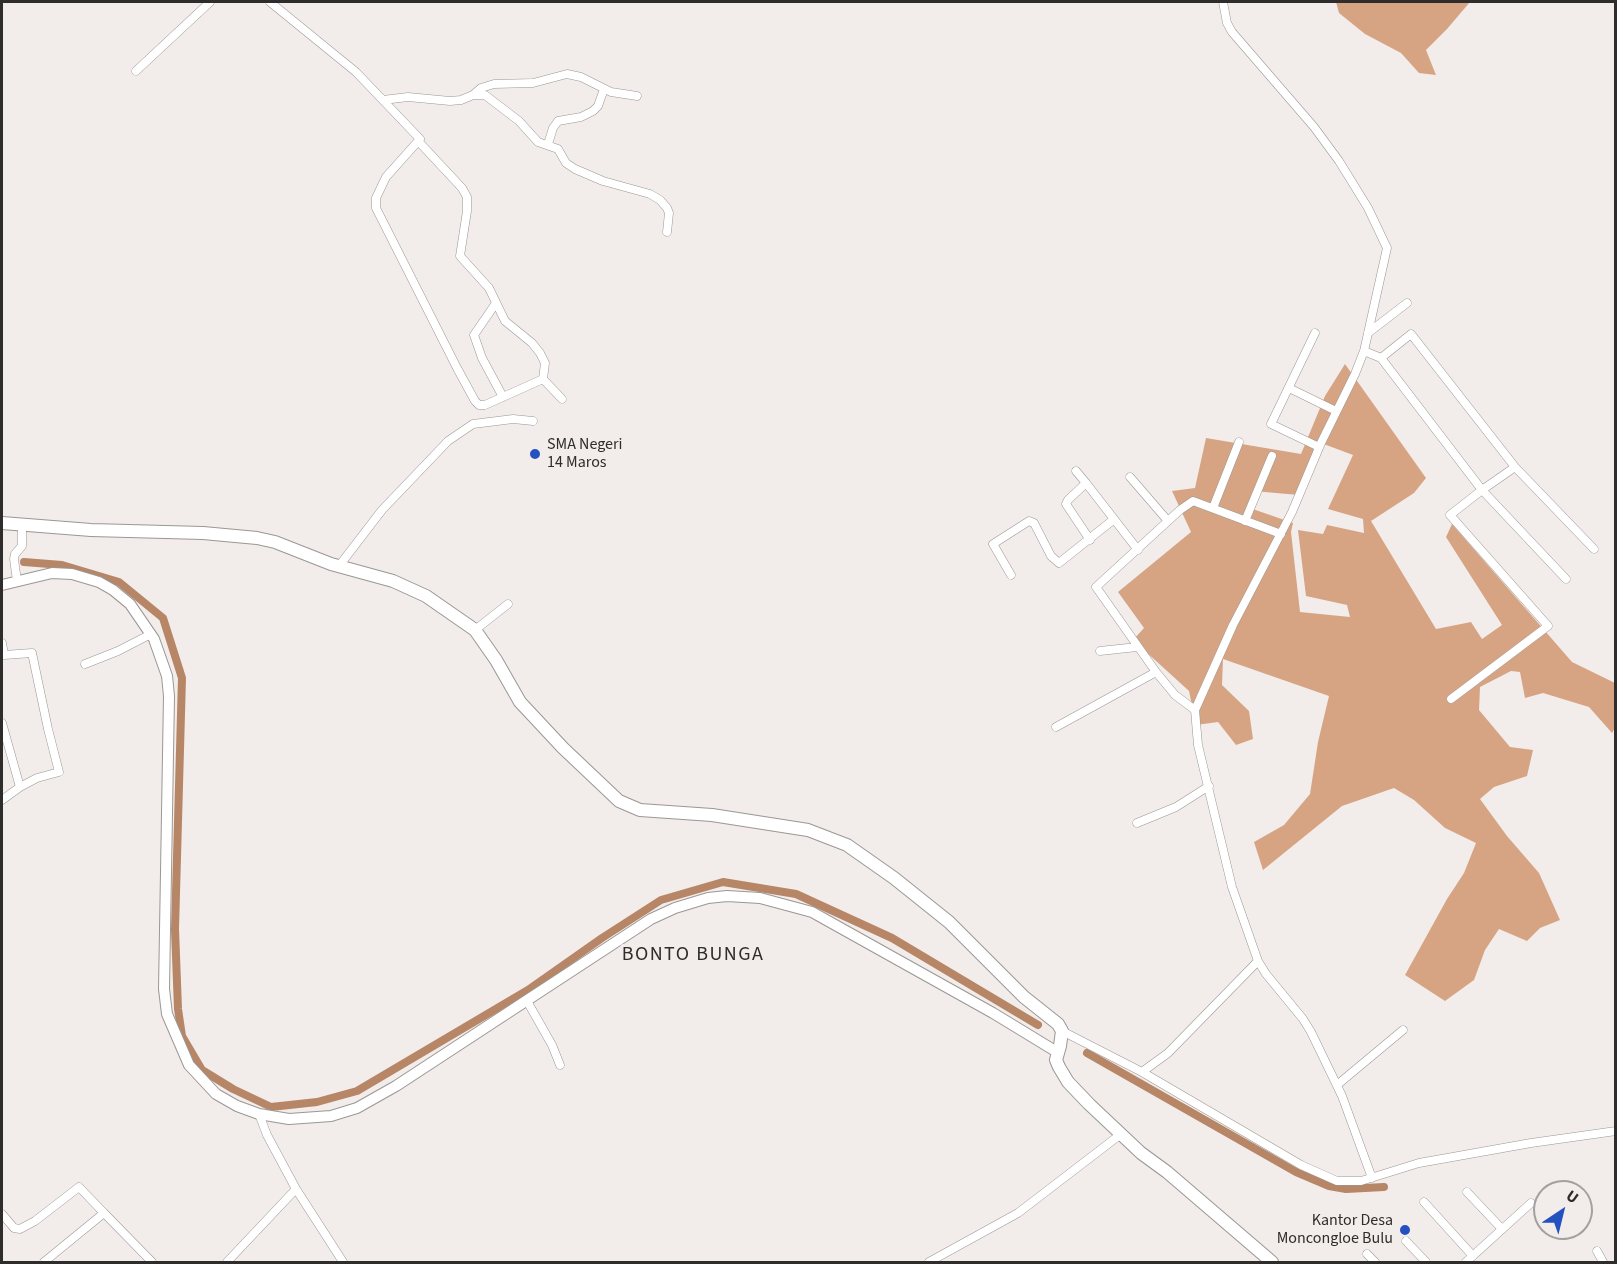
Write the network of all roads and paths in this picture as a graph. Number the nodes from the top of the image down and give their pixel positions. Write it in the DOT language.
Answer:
graph roads {
  1 [pos="210,2"];
  2 [pos="270,2"];
  3 [pos="1223,2"];
  4 [pos="136,71"];
  5 [pos="604,89"];
  6 [pos="473,95"];
  7 [pos="637,96"];
  8 [pos="383,100"];
  9 [pos="419,142"];
  10 [pos="548,144"];
  11 [pos="667,232"];
  12 [pos="496,303"];
  13 [pos="1407,303"];
  14 [pos="1315,333"];
  15 [pos="1368,333"];
  16 [pos="1364,351"];
  17 [pos="1381,358"];
  18 [pos="543,379"];
  19 [pos="1289,388"];
  20 [pos="503,397"];
  21 [pos="562,399"];
  22 [pos="1336,411"];
  23 [pos="533,421"];
  24 [pos="1239,442"];
  25 [pos="1319,447"];
  26 [pos="1272,456"];
  27 [pos="1515,467"];
  28 [pos="1077,471"];
  29 [pos="1130,477"];
  30 [pos="1086,483"];
  31 [pos="1482,490"];
  32 [pos="1213,508"];
  33 [pos="1113,520"];
  34 [pos="1168,521"];
  35 [pos="1245,521"];
  36 [pos="2,523"];
  37 [pos="22,524"];
  38 [pos="1281,534"];
  39 [pos="1090,540"];
  40 [pos="1594,549"];
  41 [pos="1138,550"];
  42 [pos="339,566"];
  43 [pos="1011,575"];
  44 [pos="16,576"];
  45 [pos="1566,579"];
  46 [pos="2,585"];
  47 [pos="508,604"];
  48 [pos="475,630"];
  49 [pos="152,634"];
  50 [pos="2,643"];
  51 [pos="1137,647"];
  52 [pos="1100,651"];
  53 [pos="3,655"];
  54 [pos="85,664"];
  55 [pos="1156,672"];
  56 [pos="1451,699"];
  57 [pos="1195,710"];
  58 [pos="2,723"];
  59 [pos="1056,727"];
  60 [pos="1209,786"];
  61 [pos="20,787"];
  62 [pos="2,800"];
  63 [pos="1137,823"];
  64 [pos="1258,962"];
  65 [pos="527,1001"];
  66 [pos="1403,1030"];
  67 [pos="1062,1031"];
  68 [pos="1057,1052"];
  69 [pos="560,1065"];
  70 [pos="1142,1072"];
  71 [pos="1337,1085"];
  72 [pos="259,1114"];
  73 [pos="1616,1131"];
  74 [pos="1121,1134"];
  75 [pos="1372,1178"];
  76 [pos="296,1189"];
  77 [pos="1467,1192"];
  78 [pos="1424,1202"];
  79 [pos="1531,1203"];
  80 [pos="104,1213"];
  81 [pos="2,1214"];
  82 [pos="1502,1230"];
  83 [pos="1406,1241"];
  84 [pos="1597,1251"];
  85 [pos="1367,1254"];
  86 [pos="1473,1256"];
  87 [pos="44,1263"];
  88 [pos="152,1263"];
  89 [pos="227,1263"];
  90 [pos="343,1263"];
  91 [pos="929,1263"];
  92 [pos="1272,1263"];
  93 [pos="1375,1263"];
  94 [pos="1426,1263"];
  95 [pos="1466,1263"];
  96 [pos="1603,1263"];
  1 -- 4 [label="street"];
  2 -- 8 [label="street"];
  3 -- 15 [label="street"];
  5 -- 6 [label="street"];
  5 -- 7 [label="street"];
  5 -- 10 [label="street"];
  6 -- 8 [label="street"];
  6 -- 10 [label="street"];
  8 -- 9 [label="street"];
  9 -- 12 [label="street"];
  9 -- 20 [label="street"];
  10 -- 11 [label="street"];
  12 -- 18 [label="street"];
  12 -- 20 [label="street"];
  13 -- 15 [label="street"];
  14 -- 19 [label="street"];
  15 -- 16 [label="street"];
  16 -- 17 [label="street"];
  16 -- 22 [label="street"];
  17 -- 27 [label="street"];
  17 -- 31 [label="street"];
  18 -- 20 [label="street"];
  18 -- 21 [label="street"];
  19 -- 22 [label="street"];
  19 -- 25 [label="street"];
  22 -- 25 [label="street"];
  23 -- 42 [label="street"];
  24 -- 32 [label="street"];
  25 -- 38 [label="street"];
  26 -- 35 [label="street"];
  27 -- 31 [label="street"];
  27 -- 40 [label="street"];
  28 -- 30 [label="street"];
  29 -- 34 [label="street"];
  30 -- 33 [label="street"];
  30 -- 39 [label="street"];
  31 -- 45 [label="street"];
  31 -- 56 [label="street"];
  32 -- 34 [label="street"];
  32 -- 35 [label="street"];
  33 -- 39 [label="street"];
  33 -- 41 [label="street"];
  34 -- 41 [label="street"];
  35 -- 38 [label="street"];
  36 -- 37 [label="main road"];
  37 -- 42 [label="main road"];
  37 -- 44 [label="street"];
  38 -- 57 [label="street"];
  39 -- 43 [label="street"];
  41 -- 51 [label="street"];
  42 -- 48 [label="main road"];
  44 -- 46 [label="street"];
  44 -- 49 [label="street"];
  47 -- 48 [label="street"];
  48 -- 67 [label="main road"];
  49 -- 54 [label="street"];
  49 -- 72 [label="street"];
  50 -- 53 [label="street"];
  51 -- 52 [label="street"];
  51 -- 55 [label="street"];
  53 -- 61 [label="street"];
  55 -- 57 [label="street"];
  55 -- 59 [label="street"];
  57 -- 60 [label="street"];
  58 -- 61 [label="street"];
  60 -- 63 [label="street"];
  60 -- 64 [label="street"];
  61 -- 62 [label="street"];
  64 -- 70 [label="street"];
  64 -- 71 [label="street"];
  65 -- 68 [label="street"];
  65 -- 69 [label="street"];
  65 -- 72 [label="street"];
  66 -- 71 [label="street"];
  67 -- 68 [label="main road"];
  67 -- 70 [label="street"];
  68 -- 74 [label="main road"];
  70 -- 75 [label="street"];
  71 -- 75 [label="street"];
  72 -- 76 [label="street"];
  73 -- 75 [label="street"];
  74 -- 91 [label="street"];
  74 -- 92 [label="main road"];
  76 -- 89 [label="street"];
  76 -- 90 [label="street"];
  77 -- 82 [label="street"];
  78 -- 86 [label="street"];
  79 -- 82 [label="street"];
  80 -- 81 [label="street"];
  80 -- 87 [label="street"];
  80 -- 88 [label="street"];
  82 -- 86 [label="street"];
  83 -- 94 [label="street"];
  84 -- 96 [label="street"];
  85 -- 93 [label="street"];
  86 -- 95 [label="street"];
}
